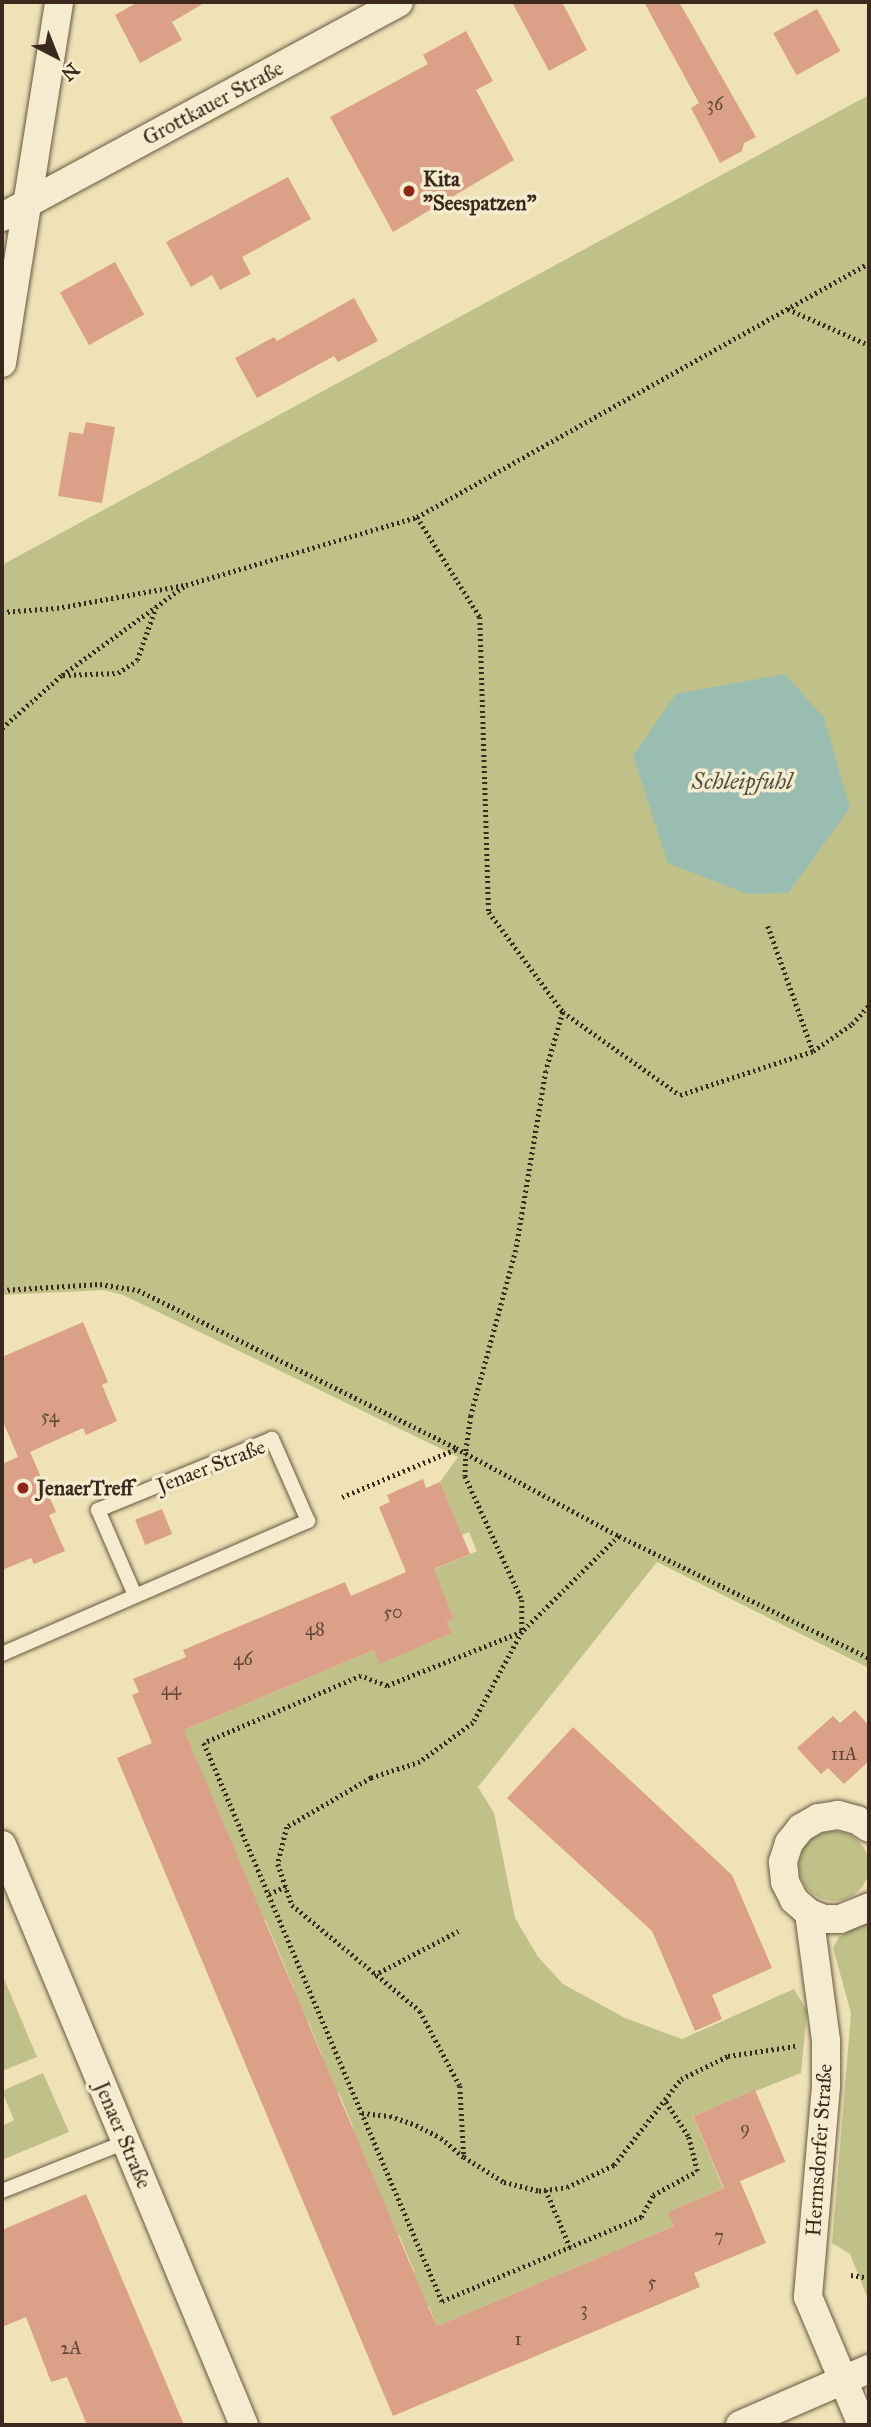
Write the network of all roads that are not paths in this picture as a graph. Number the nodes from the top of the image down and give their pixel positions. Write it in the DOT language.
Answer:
graph roads {
  1 [pos="59,2"];
  2 [pos="399,2"];
  3 [pos="27,204"];
  4 [pos="2,217"];
  5 [pos="2,363"];
  6 [pos="135,1595"];
  7 [pos="2,1654"];
  8 [pos="869,1828"];
  9 [pos="2,1845"];
  10 [pos="869,1907"];
  11 [pos="809,1913"];
  12 [pos="126,2141"];
  13 [pos="2,2191"];
  14 [pos="869,2369"];
  15 [pos="844,2380"];
  16 [pos="244,2425"];
  17 [pos="740,2425"];
  18 [pos="862,2425"];
  1 -- 3 [label="street"];
  2 -- 3 [label="street, Grottkauer Straße"];
  3 -- 4 [label="street, Grottkauer Straße"];
  3 -- 5 [label="street"];
  6 -- 6 [label="lane, Jenaer Straße"];
  6 -- 7 [label="lane, Jenaer Straße"];
  8 -- 11 [label="street"];
  9 -- 12 [label="street, Jenaer Straße"];
  10 -- 11 [label="street"];
  11 -- 15 [label="street, Hermsdorfer Straße"];
  12 -- 13 [label="lane"];
  12 -- 16 [label="street, Jenaer Straße"];
  14 -- 15 [label="street"];
  15 -- 17 [label="street"];
  15 -- 18 [label="street, Hermsdorfer Straße"];
}
